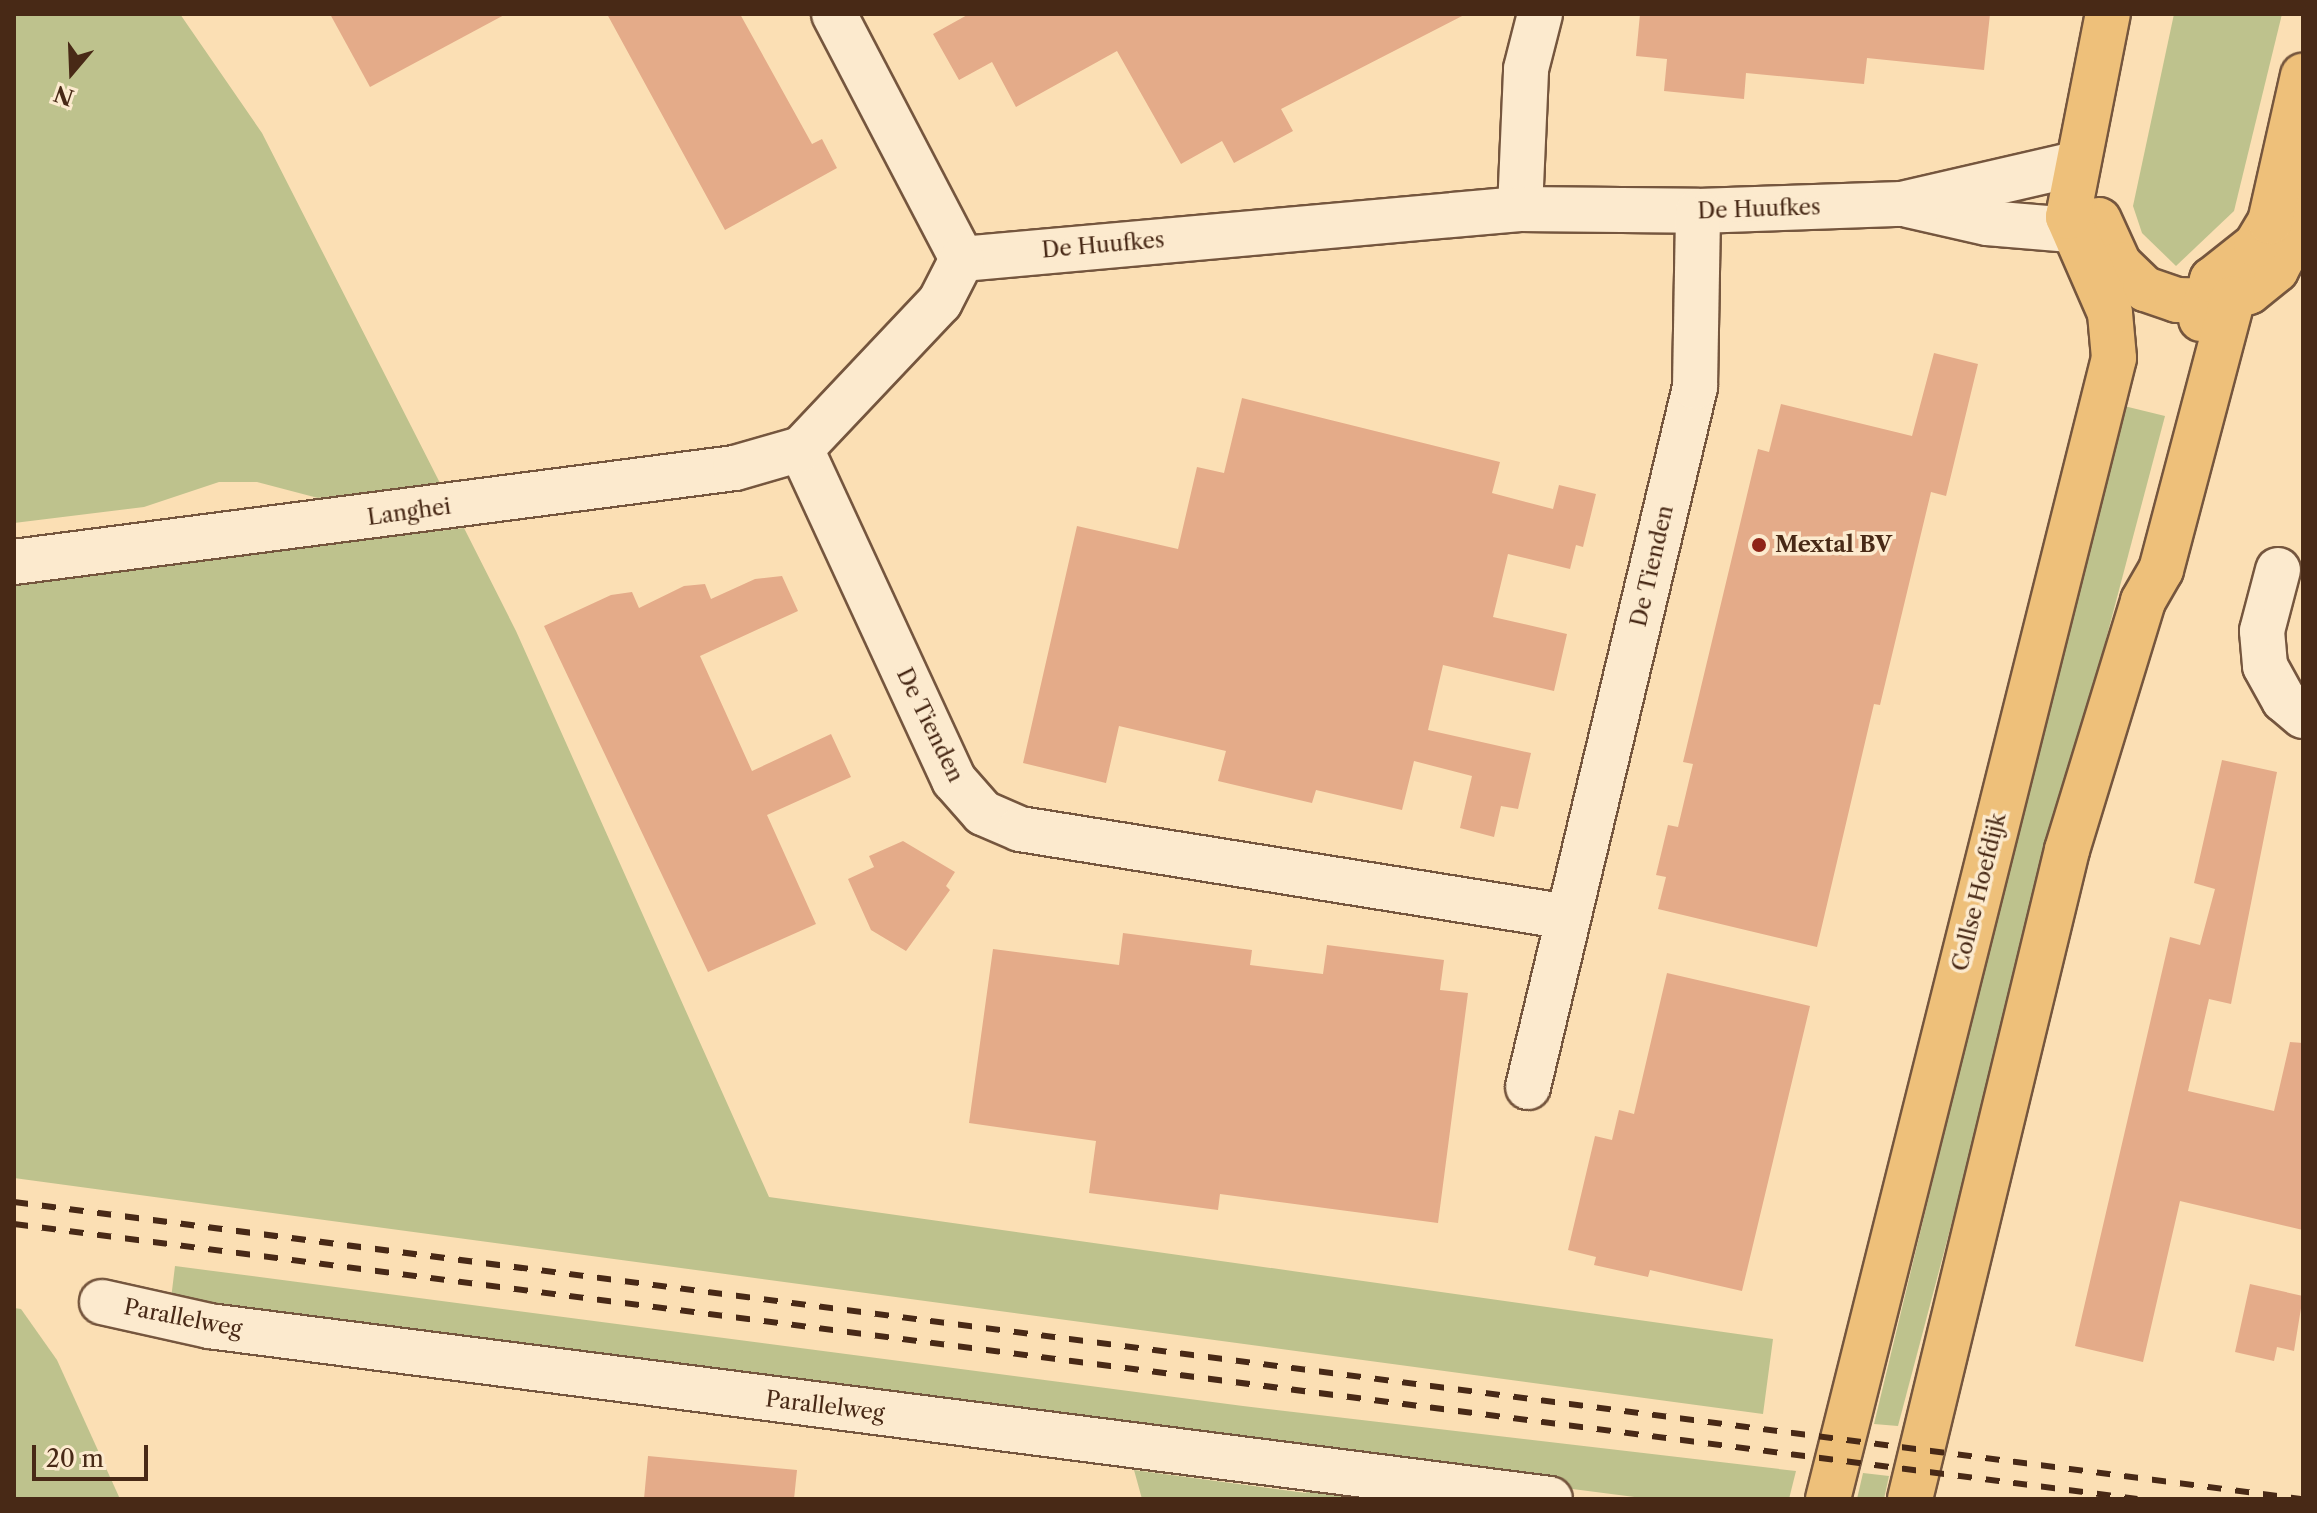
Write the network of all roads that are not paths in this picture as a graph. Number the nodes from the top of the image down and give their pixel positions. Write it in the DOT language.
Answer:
graph roads {
  1 [pos="834,14"];
  2 [pos="1540,14"];
  3 [pos="2108,14"];
  4 [pos="2137,14"];
  5 [pos="2303,76"];
  6 [pos="2075,164"];
  7 [pos="2303,198"];
  8 [pos="1902,204"];
  9 [pos="1520,209"];
  10 [pos="1698,211"];
  11 [pos="2087,232"];
  12 [pos="962,259"];
  13 [pos="2218,300"];
  14 [pos="801,449"];
  15 [pos="14,562"];
  16 [pos="2278,570"];
  17 [pos="2303,716"];
  18 [pos="1568,917"];
  19 [pos="1528,1087"];
  20 [pos="102,1302"];
  21 [pos="1550,1499"];
  22 [pos="1828,1499"];
  23 [pos="1910,1499"];
  1 -- 12 [label="street"];
  2 -- 9 [label="street"];
  3 -- 6 [label="main road"];
  4 -- 11 [label="main road"];
  5 -- 13 [label="main road"];
  6 -- 8 [label="street, De Huufkes"];
  6 -- 11 [label="main road"];
  7 -- 13 [label="main road"];
  8 -- 10 [label="street, De Huufkes"];
  8 -- 11 [label="street, De Huufkes"];
  9 -- 10 [label="street, De Huufkes"];
  9 -- 12 [label="street, De Huufkes"];
  10 -- 18 [label="street, De Tienden"];
  11 -- 13 [label="main road"];
  11 -- 22 [label="main road, Collse Hoefdijk"];
  12 -- 14 [label="street"];
  13 -- 23 [label="main road"];
  14 -- 15 [label="street, Langhei"];
  14 -- 18 [label="street, De Tienden"];
  16 -- 17 [label="street"];
  18 -- 19 [label="street, De Tienden"];
  20 -- 21 [label="street, Parallelweg"];
}
